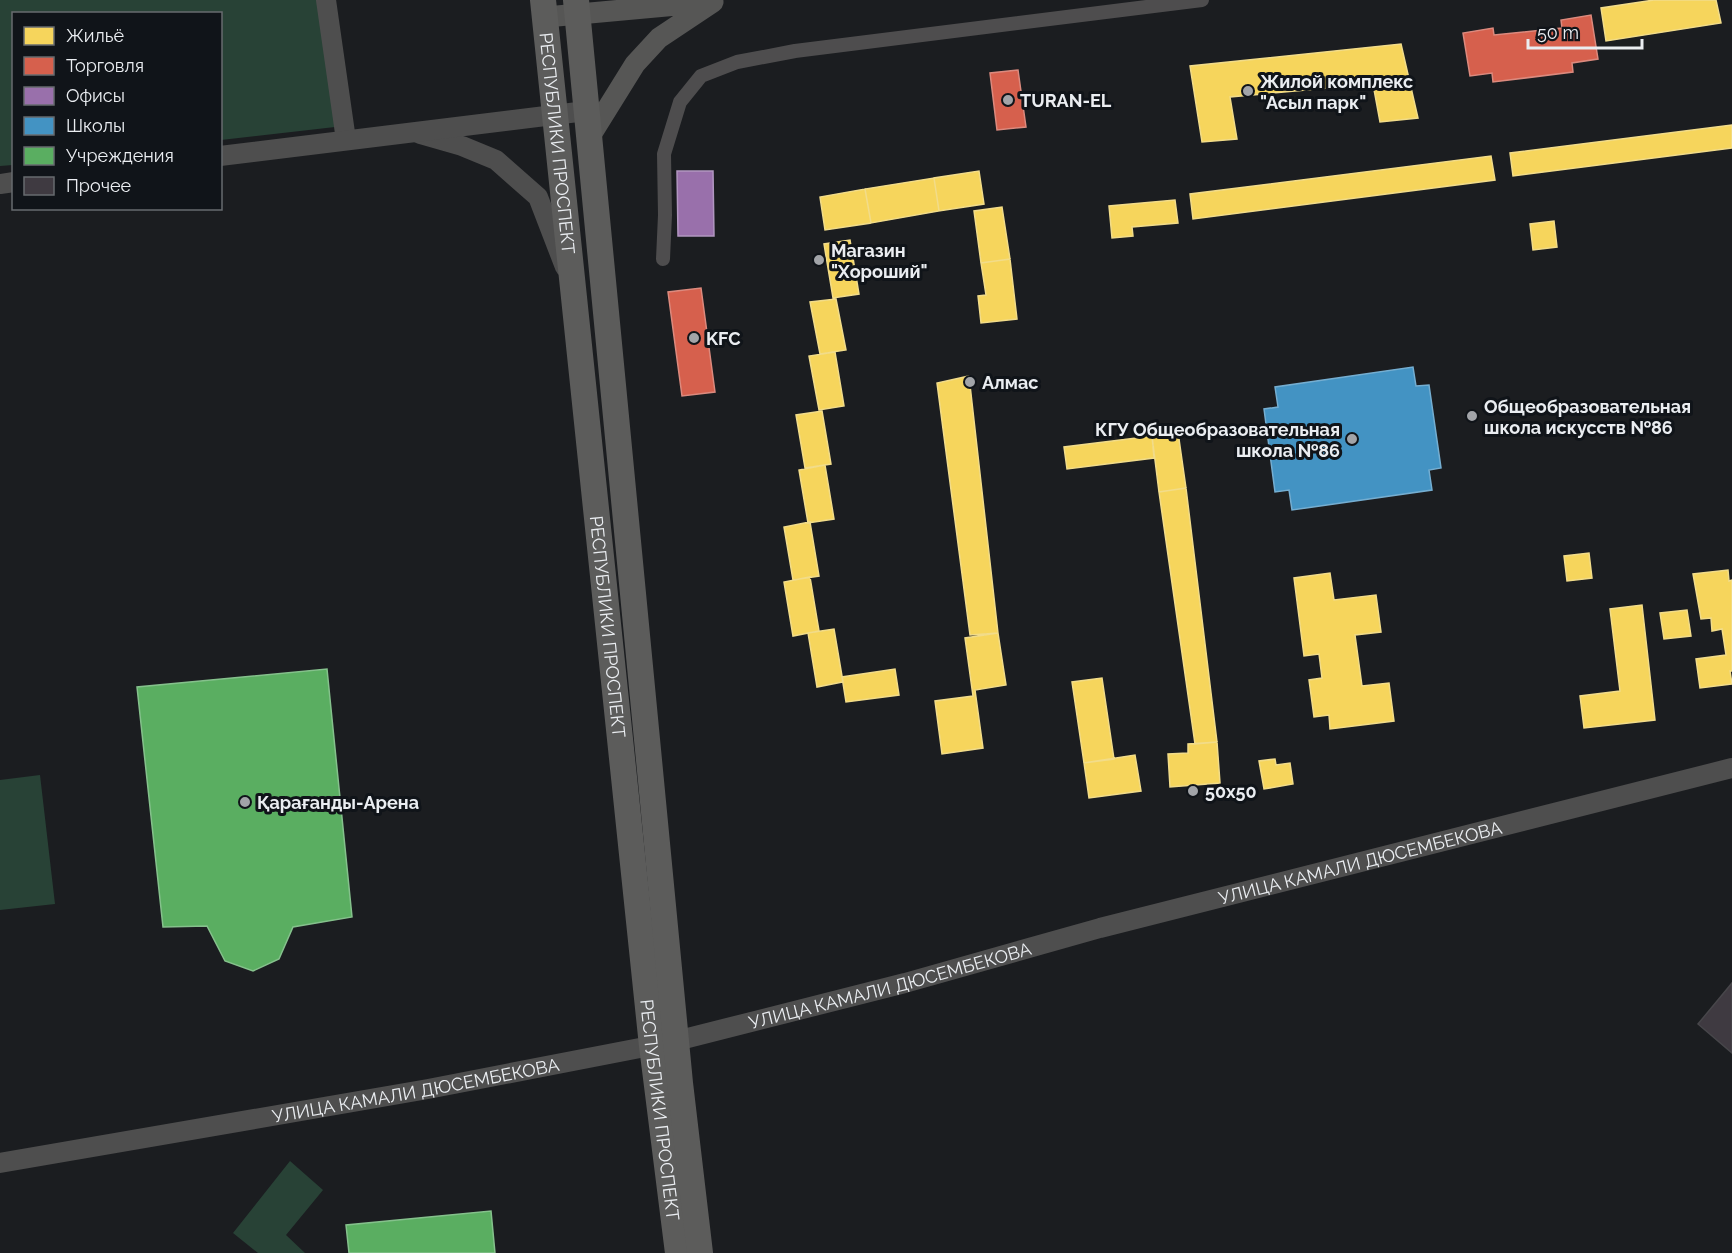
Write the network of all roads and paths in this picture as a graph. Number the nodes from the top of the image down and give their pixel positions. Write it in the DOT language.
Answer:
graph roads {
  1 [pos="326,0"];
  2 [pos="1202,0"];
  3 [pos="716,1"];
  4 [pos="544,8"];
  5 [pos="577,8"];
  6 [pos="586,111"];
  7 [pos="555,114"];
  8 [pos="412,132"];
  9 [pos="589,138"];
  10 [pos="346,140"];
  11 [pos="222,156"];
  12 [pos="663,259"];
  13 [pos="572,286"];
  14 [pos="1732,768"];
  15 [pos="664,1043"];
  16 [pos="0,1163"];
  17 [pos="678,1253"];
  18 [pos="700,1253"];
  1 -- 10 [label="main road"];
  2 -- 12 [label="street"];
  3 -- 5 [label="main road"];
  3 -- 9 [label="main road"];
  4 -- 5 [label="main road"];
  4 -- 7 [label="highway, РЕСПУБЛИКИ ПРОСПЕКТ"];
  5 -- 6 [label="highway, РЕСПУБЛИКИ ПРОСПЕКТ"];
  6 -- 7 [label="main road"];
  6 -- 9 [label="highway, РЕСПУБЛИКИ ПРОСПЕКТ"];
  7 -- 8 [label="main road"];
  7 -- 13 [label="highway, РЕСПУБЛИКИ ПРОСПЕКТ"];
  8 -- 10 [label="main road"];
  8 -- 13 [label="main road"];
  9 -- 15 [label="highway, РЕСПУБЛИКИ ПРОСПЕКТ"];
  10 -- 11 [label="main road"];
  13 -- 15 [label="highway, РЕСПУБЛИКИ ПРОСПЕКТ"];
  14 -- 15 [label="main road, УЛИЦА КАМАЛИ ДЮСЕМБЕКОВА"];
  15 -- 16 [label="main road, УЛИЦА КАМАЛИ ДЮСЕМБЕКОВА"];
  15 -- 17 [label="highway, РЕСПУБЛИКИ ПРОСПЕКТ"];
  15 -- 18 [label="highway, РЕСПУБЛИКИ ПРОСПЕКТ"];
}
